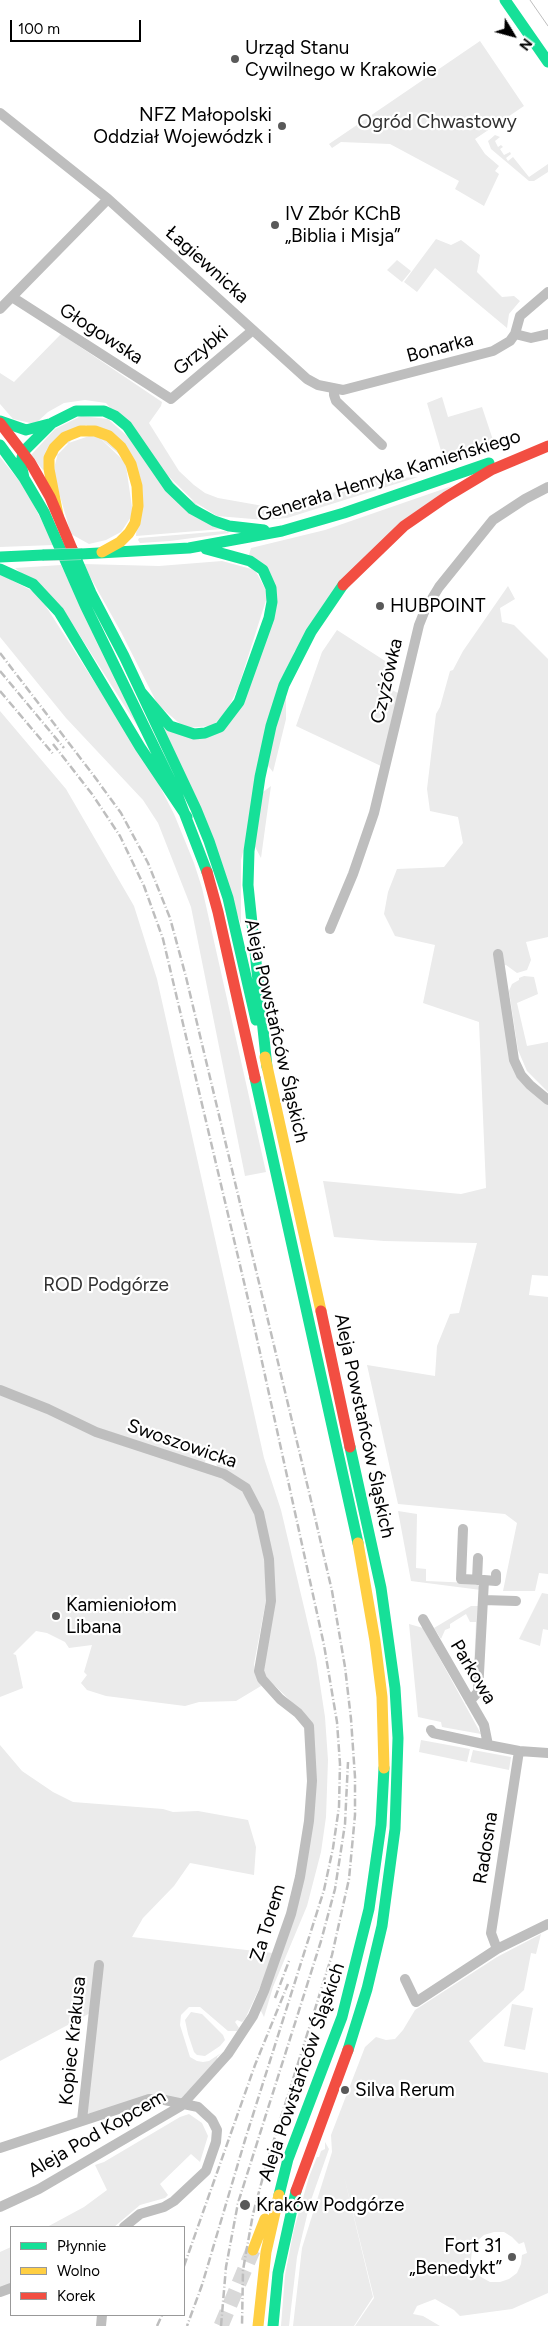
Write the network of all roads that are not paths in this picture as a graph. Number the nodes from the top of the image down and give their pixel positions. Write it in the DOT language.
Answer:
graph roads {
  1 [pos="505,0"];
  2 [pos="519,0"];
  3 [pos="548,43"];
  4 [pos="548,62"];
  5 [pos="0,113"];
  6 [pos="108,199"];
  7 [pos="548,292"];
  8 [pos="12,297"];
  9 [pos="0,310"];
  10 [pos="253,330"];
  11 [pos="515,334"];
  12 [pos="548,334"];
  13 [pos="334,389"];
  14 [pos="171,399"];
  15 [pos="0,422"];
  16 [pos="52,424"];
  17 [pos="0,445"];
  18 [pos="382,445"];
  19 [pos="548,445"];
  20 [pos="23,452"];
  21 [pos="24,478"];
  22 [pos="548,487"];
  23 [pos="58,515"];
  24 [pos="282,531"];
  25 [pos="189,548"];
  26 [pos="78,556"];
  27 [pos="0,557"];
  28 [pos="0,569"];
  29 [pos="140,692"];
  30 [pos="187,817"];
  31 [pos="330,930"];
  32 [pos="498,954"];
  33 [pos="267,1067"];
  34 [pos="548,1100"];
  35 [pos="0,1390"];
  36 [pos="463,1529"];
  37 [pos="478,1558"];
  38 [pos="496,1574"];
  39 [pos="480,1580"];
  40 [pos="483,1600"];
  41 [pos="516,1601"];
  42 [pos="423,1619"];
  43 [pos="470,1701"];
  44 [pos="309,1726"];
  45 [pos="431,1730"];
  46 [pos="488,1745"];
  47 [pos="519,1751"];
  48 [pos="548,1753"];
  49 [pos="548,1924"];
  50 [pos="497,1949"];
  51 [pos="99,1965"];
  52 [pos="405,1979"];
  53 [pos="185,2103"];
  54 [pos="82,2120"];
  55 [pos="0,2148"];
  56 [pos="288,2159"];
  57 [pos="0,2207"];
  58 [pos="125,2226"];
  59 [pos="253,2250"];
  60 [pos="258,2326"];
  61 [pos="273,2326"];
  1 -- 4 [label="main road"];
  2 -- 3 [label="main road"];
  5 -- 6 [label="street, Łagiewnicka"];
  6 -- 8 [label="street"];
  6 -- 10 [label="street, Łagiewnicka"];
  7 -- 11 [label="street"];
  8 -- 9 [label="street"];
  8 -- 14 [label="street, Głogowska"];
  10 -- 13 [label="street, Łagiewnicka"];
  10 -- 14 [label="street, Grzybki"];
  11 -- 12 [label="street"];
  11 -- 13 [label="street, Bonarka"];
  13 -- 18 [label="street"];
  15 -- 16 [label="main road"];
  15 -- 20 [label="main road"];
  16 -- 20 [label="main road"];
  16 -- 24 [label="main road"];
  17 -- 21 [label="main road"];
  19 -- 24 [label="main road, Generała Henryka Kamieńskiego"];
  19 -- 33 [label="main road"];
  20 -- 21 [label="main road"];
  20 -- 23 [label="main road"];
  21 -- 26 [label="main road"];
  22 -- 31 [label="street, Czyżówka"];
  23 -- 26 [label="main road"];
  23 -- 26 [label="main road"];
  24 -- 25 [label="main road, Generała Henryka Kamieńskiego"];
  25 -- 26 [label="main road, Generała Henryka Kamieńskiego"];
  25 -- 29 [label="main road"];
  26 -- 27 [label="main road, Generała Henryka Kamieńskiego, bridge"];
  26 -- 29 [label="main road, Aleja Powstańców Śląskich"];
  26 -- 30 [label="main road, Aleja Powstańców Śląskich"];
  28 -- 30 [label="main road"];
  29 -- 33 [label="main road, Aleja Powstańców Śląskich"];
  30 -- 56 [label="main road, Aleja Powstańców Śląskich"];
  32 -- 34 [label="street"];
  33 -- 61 [label="main road, Aleja Powstańców Śląskich"];
  35 -- 44 [label="street, Swoszowicka"];
  36 -- 39 [label="street"];
  37 -- 39 [label="street"];
  38 -- 39 [label="street"];
  39 -- 40 [label="street"];
  40 -- 41 [label="street"];
  40 -- 43 [label="street"];
  42 -- 43 [label="street, Parkowa"];
  43 -- 46 [label="street, Parkowa"];
  44 -- 53 [label="street, Za Torem"];
  45 -- 46 [label="street"];
  46 -- 47 [label="street"];
  47 -- 48 [label="street"];
  47 -- 50 [label="street, Radosna"];
  49 -- 50 [label="street"];
  50 -- 52 [label="street"];
  51 -- 54 [label="street, Kopiec Krakusa"];
  53 -- 54 [label="street"];
  53 -- 57 [label="street, Aleja Pod Kopcem"];
  53 -- 58 [label="street"];
  54 -- 55 [label="street"];
  56 -- 59 [label="main road"];
  56 -- 60 [label="main road, Aleja Powstańców Śląskich"];
}
